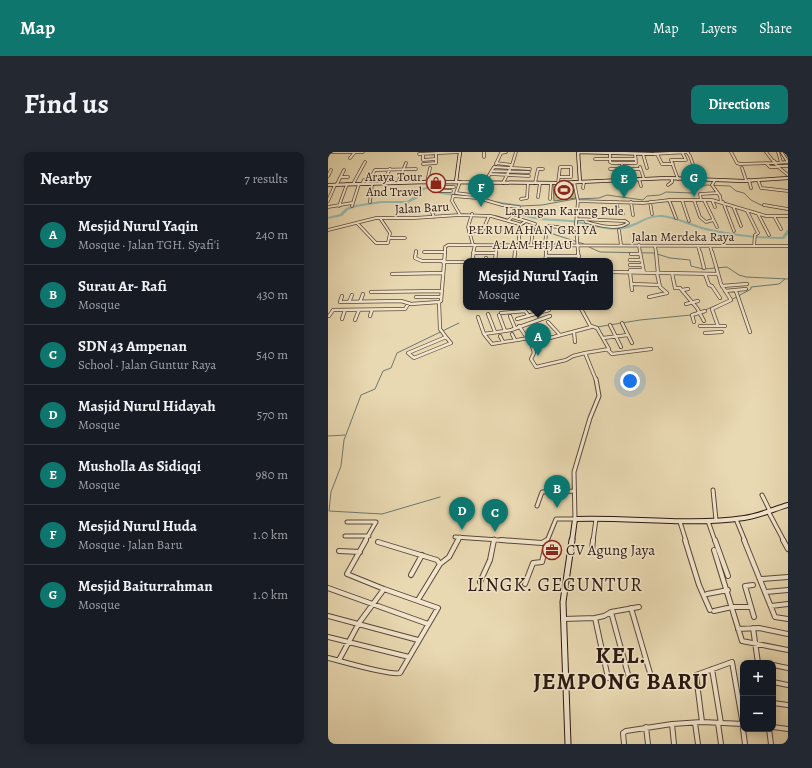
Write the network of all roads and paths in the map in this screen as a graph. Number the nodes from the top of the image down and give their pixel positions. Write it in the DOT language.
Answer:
graph roads {
  1 [pos="328,152"];
  2 [pos="354,152"];
  3 [pos="362,152"];
  4 [pos="461,152"];
  5 [pos="484,152"];
  6 [pos="505,152"];
  7 [pos="516,152"];
  8 [pos="578,152"];
  9 [pos="682,152"];
  10 [pos="687,152"];
  11 [pos="731,152"];
  12 [pos="766,152"];
  13 [pos="778,152"];
  14 [pos="781,152"];
  15 [pos="436,153"];
  16 [pos="611,153"];
  17 [pos="666,153"];
  18 [pos="788,153"];
  19 [pos="419,154"];
  20 [pos="423,154"];
  21 [pos="635,154"];
  22 [pos="643,154"];
  23 [pos="652,154"];
  24 [pos="657,154"];
  25 [pos="484,157"];
  26 [pos="350,158"];
  27 [pos="595,159"];
  28 [pos="610,159"];
  29 [pos="636,159"];
  30 [pos="435,160"];
  31 [pos="365,162"];
  32 [pos="773,162"];
  33 [pos="781,162"];
  34 [pos="788,162"];
  35 [pos="406,163"];
  36 [pos="766,163"];
  37 [pos="423,164"];
  38 [pos="512,164"];
  39 [pos="673,164"];
  40 [pos="622,165"];
  41 [pos="777,166"];
  42 [pos="788,166"];
  43 [pos="510,167"];
  44 [pos="430,168"];
  45 [pos="530,168"];
  46 [pos="647,168"];
  47 [pos="742,168"];
  48 [pos="390,169"];
  49 [pos="403,169"];
  50 [pos="416,169"];
  51 [pos="543,169"];
  52 [pos="610,169"];
  53 [pos="623,169"];
  54 [pos="781,169"];
  55 [pos="788,169"];
  56 [pos="331,170"];
  57 [pos="344,170"];
  58 [pos="492,171"];
  59 [pos="508,171"];
  60 [pos="529,172"];
  61 [pos="490,174"];
  62 [pos="328,176"];
  63 [pos="348,176"];
  64 [pos="506,176"];
  65 [pos="529,176"];
  66 [pos="788,176"];
  67 [pos="342,177"];
  68 [pos="559,177"];
  69 [pos="672,178"];
  70 [pos="640,179"];
  71 [pos="644,179"];
  72 [pos="678,179"];
  73 [pos="698,179"];
  74 [pos="364,180"];
  75 [pos="625,180"];
  76 [pos="715,180"];
  77 [pos="748,180"];
  78 [pos="758,180"];
  79 [pos="427,182"];
  80 [pos="443,182"];
  81 [pos="458,182"];
  82 [pos="486,182"];
  83 [pos="503,182"];
  84 [pos="574,182"];
  85 [pos="580,182"];
  86 [pos="584,182"];
  87 [pos="383,183"];
  88 [pos="398,183"];
  89 [pos="528,183"];
  90 [pos="535,183"];
  91 [pos="540,183"];
  92 [pos="551,183"];
  93 [pos="558,183"];
  94 [pos="347,184"];
  95 [pos="360,184"];
  96 [pos="368,184"];
  97 [pos="372,184"];
  98 [pos="328,185"];
  99 [pos="336,185"];
  100 [pos="354,185"];
  101 [pos="668,185"];
  102 [pos="641,186"];
  103 [pos="432,187"];
  104 [pos="441,187"];
  105 [pos="454,187"];
  106 [pos="583,188"];
  107 [pos="751,188"];
  108 [pos="465,190"];
  109 [pos="451,191"];
  110 [pos="788,191"];
  111 [pos="486,192"];
  112 [pos="718,193"];
  113 [pos="462,194"];
  114 [pos="479,196"];
  115 [pos="538,197"];
  116 [pos="550,198"];
  117 [pos="521,199"];
  118 [pos="578,200"];
  119 [pos="669,200"];
  120 [pos="682,200"];
  121 [pos="694,200"];
  122 [pos="701,200"];
  123 [pos="704,200"];
  124 [pos="712,200"];
  125 [pos="328,201"];
  126 [pos="370,202"];
  127 [pos="616,202"];
  128 [pos="631,202"];
  129 [pos="650,202"];
  130 [pos="722,202"];
  131 [pos="764,205"];
  132 [pos="339,206"];
  133 [pos="733,206"];
  134 [pos="715,207"];
  135 [pos="328,208"];
  136 [pos="788,209"];
  137 [pos="431,210"];
  138 [pos="480,210"];
  139 [pos="747,211"];
  140 [pos="460,214"];
  141 [pos="472,214"];
  142 [pos="477,214"];
  143 [pos="623,214"];
  144 [pos="652,214"];
  145 [pos="758,214"];
  146 [pos="634,215"];
  147 [pos="434,216"];
  148 [pos="489,216"];
  149 [pos="774,216"];
  150 [pos="788,217"];
  151 [pos="380,218"];
  152 [pos="512,218"];
  153 [pos="676,218"];
  154 [pos="509,220"];
  155 [pos="585,220"];
  156 [pos="713,220"];
  157 [pos="526,221"];
  158 [pos="576,221"];
  159 [pos="689,221"];
  160 [pos="357,223"];
  161 [pos="521,224"];
  162 [pos="535,224"];
  163 [pos="549,226"];
  164 [pos="741,226"];
  165 [pos="717,228"];
  166 [pos="576,229"];
  167 [pos="781,229"];
  168 [pos="328,230"];
  169 [pos="533,230"];
  170 [pos="619,230"];
  171 [pos="734,230"];
  172 [pos="469,232"];
  173 [pos="546,234"];
  174 [pos="770,235"];
  175 [pos="390,238"];
  176 [pos="405,238"];
  177 [pos="578,244"];
  178 [pos="474,245"];
  179 [pos="497,245"];
  180 [pos="517,245"];
  181 [pos="531,245"];
  182 [pos="546,245"];
  183 [pos="621,245"];
  184 [pos="639,245"];
  185 [pos="655,246"];
  186 [pos="698,246"];
  187 [pos="710,246"];
  188 [pos="754,246"];
  189 [pos="788,246"];
  190 [pos="416,251"];
  191 [pos="424,252"];
  192 [pos="445,252"];
  193 [pos="474,253"];
  194 [pos="496,253"];
  195 [pos="640,253"];
  196 [pos="631,254"];
  197 [pos="546,256"];
  198 [pos="579,256"];
  199 [pos="432,258"];
  200 [pos="473,258"];
  201 [pos="495,258"];
  202 [pos="515,258"];
  203 [pos="630,260"];
  204 [pos="641,260"];
  205 [pos="431,261"];
  206 [pos="443,262"];
  207 [pos="463,262"];
  208 [pos="630,265"];
  209 [pos="642,265"];
  210 [pos="430,267"];
  211 [pos="704,268"];
  212 [pos="630,271"];
  213 [pos="643,271"];
  214 [pos="613,272"];
  215 [pos="442,273"];
  216 [pos="657,273"];
  217 [pos="672,273"];
  218 [pos="392,274"];
  219 [pos="705,274"];
  220 [pos="718,274"];
  221 [pos="633,284"];
  222 [pos="747,284"];
  223 [pos="659,285"];
  224 [pos="722,286"];
  225 [pos="688,289"];
  226 [pos="632,290"];
  227 [pos="682,290"];
  228 [pos="746,290"];
  229 [pos="441,291"];
  230 [pos="725,291"];
  231 [pos="736,291"];
  232 [pos="371,292"];
  233 [pos="416,292"];
  234 [pos="363,294"];
  235 [pos="352,295"];
  236 [pos="693,295"];
  237 [pos="342,296"];
  238 [pos="649,296"];
  239 [pos="441,297"];
  240 [pos="688,297"];
  241 [pos="416,298"];
  242 [pos="720,298"];
  243 [pos="698,301"];
  244 [pos="349,302"];
  245 [pos="360,302"];
  246 [pos="439,302"];
  247 [pos="692,302"];
  248 [pos="414,303"];
  249 [pos="409,304"];
  250 [pos="686,304"];
  251 [pos="345,310"];
  252 [pos="359,310"];
  253 [pos="372,310"];
  254 [pos="549,310"];
  255 [pos="581,310"];
  256 [pos="704,311"];
  257 [pos="510,312"];
  258 [pos="525,312"];
  259 [pos="700,313"];
  260 [pos="488,314"];
  261 [pos="329,316"];
  262 [pos="370,316"];
  263 [pos="510,316"];
  264 [pos="529,316"];
  265 [pos="550,316"];
  266 [pos="478,317"];
  267 [pos="342,319"];
  268 [pos="517,319"];
  269 [pos="355,320"];
  270 [pos="704,321"];
  271 [pos="548,322"];
  272 [pos="694,322"];
  273 [pos="622,323"];
  274 [pos="610,325"];
  275 [pos="520,326"];
  276 [pos="593,326"];
  277 [pos="700,326"];
  278 [pos="719,326"];
  279 [pos="725,326"];
  280 [pos="516,328"];
  281 [pos="542,329"];
  282 [pos="505,331"];
  283 [pos="494,332"];
  284 [pos="574,332"];
  285 [pos="750,332"];
  286 [pos="536,333"];
  287 [pos="705,333"];
  288 [pos="484,334"];
  289 [pos="512,334"];
  290 [pos="525,335"];
  291 [pos="560,335"];
  292 [pos="628,335"];
  293 [pos="500,336"];
  294 [pos="616,336"];
  295 [pos="447,337"];
  296 [pos="528,338"];
  297 [pos="548,338"];
  298 [pos="603,338"];
  299 [pos="515,340"];
  300 [pos="503,342"];
  301 [pos="533,342"];
  302 [pos="575,342"];
  303 [pos="632,343"];
  304 [pos="621,347"];
  305 [pos="651,349"];
  306 [pos="608,350"];
  307 [pos="584,353"];
  308 [pos="713,490"];
  309 [pos="574,491"];
  310 [pos="762,494"];
  311 [pos="788,505"];
  312 [pos="537,506"];
  313 [pos="769,510"];
  314 [pos="379,518"];
  315 [pos="575,518"];
  316 [pos="596,519"];
  317 [pos="716,519"];
  318 [pos="736,519"];
  319 [pos="708,521"];
  320 [pos="347,522"];
  321 [pos="680,522"];
  322 [pos="376,523"];
  323 [pos="345,536"];
  324 [pos="369,536"];
  325 [pos="455,537"];
  326 [pos="460,537"];
  327 [pos="494,540"];
  328 [pos="547,541"];
  329 [pos="378,542"];
  330 [pos="788,548"];
  331 [pos="714,550"];
  332 [pos="339,551"];
  333 [pos="592,551"];
  334 [pos="360,552"];
  335 [pos="422,555"];
  336 [pos="440,564"];
  337 [pos="411,575"];
  338 [pos="728,576"];
  339 [pos="788,577"];
  340 [pos="761,579"];
  341 [pos="480,582"];
  342 [pos="525,584"];
  343 [pos="753,585"];
  344 [pos="328,588"];
  345 [pos="383,588"];
  346 [pos="728,590"];
  347 [pos="788,590"];
  348 [pos="766,592"];
  349 [pos="707,594"];
  350 [pos="418,600"];
  351 [pos="373,603"];
  352 [pos="788,604"];
  353 [pos="751,606"];
  354 [pos="771,606"];
  355 [pos="639,607"];
  356 [pos="732,607"];
  357 [pos="631,608"];
  358 [pos="611,612"];
  359 [pos="328,616"];
  360 [pos="754,616"];
  361 [pos="594,618"];
  362 [pos="563,619"];
  363 [pos="788,619"];
  364 [pos="359,623"];
  365 [pos="428,624"];
  366 [pos="753,628"];
  367 [pos="738,630"];
  368 [pos="788,634"];
  369 [pos="328,637"];
  370 [pos="418,640"];
  371 [pos="349,641"];
  372 [pos="756,645"];
  373 [pos="788,650"];
  374 [pos="409,657"];
  375 [pos="328,658"];
  376 [pos="339,660"];
  377 [pos="759,660"];
  378 [pos="776,666"];
  379 [pos="788,668"];
  380 [pos="712,669"];
  381 [pos="650,673"];
  382 [pos="608,678"];
  383 [pos="629,678"];
  384 [pos="776,683"];
  385 [pos="788,686"];
  386 [pos="776,703"];
  387 [pos="788,705"];
  388 [pos="740,706"];
  389 [pos="702,722"];
  390 [pos="695,723"];
  391 [pos="719,723"];
  392 [pos="672,724"];
  393 [pos="740,725"];
  394 [pos="646,727"];
  395 [pos="776,727"];
  396 [pos="788,729"];
  397 [pos="743,732"];
  398 [pos="769,732"];
  399 [pos="568,744"];
  400 [pos="624,744"];
  401 [pos="648,744"];
  402 [pos="674,744"];
  403 [pos="698,744"];
  404 [pos="721,744"];
  405 [pos="745,744"];
  406 [pos="771,744"];
  1 -- 2 [label="street"];
  2 -- 3 [label="street"];
  2 -- 26 [label="street"];
  4 -- 15 [label="street"];
  4 -- 81 [label="main road"];
  5 -- 25 [label="street"];
  6 -- 38 [label="street"];
  7 -- 38 [label="street"];
  8 -- 16 [label="main road"];
  8 -- 85 [label="main road"];
  9 -- 10 [label="street"];
  9 -- 17 [label="street"];
  9 -- 39 [label="street"];
  10 -- 73 [label="street"];
  11 -- 36 [label="street"];
  12 -- 32 [label="street"];
  13 -- 14 [label="street"];
  13 -- 33 [label="street"];
  14 -- 18 [label="street"];
  14 -- 34 [label="street"];
  15 -- 20 [label="street"];
  15 -- 30 [label="street"];
  16 -- 21 [label="main road"];
  16 -- 28 [label="street"];
  17 -- 24 [label="street"];
  19 -- 20 [label="street"];
  20 -- 30 [label="street"];
  21 -- 22 [label="main road"];
  21 -- 29 [label="street"];
  22 -- 23 [label="main road"];
  22 -- 46 [label="street"];
  23 -- 24 [label="street"];
  24 -- 39 [label="street"];
  27 -- 28 [label="street"];
  28 -- 29 [label="street"];
  28 -- 29 [label="street"];
  30 -- 37 [label="street"];
  31 -- 100 [label="street"];
  32 -- 33 [label="street"];
  32 -- 36 [label="street"];
  32 -- 41 [label="street"];
  33 -- 34 [label="street"];
  35 -- 49 [label="street"];
  36 -- 41 [label="street"];
  38 -- 43 [label="street"];
  39 -- 72 [label="street"];
  40 -- 53 [label="street"];
  41 -- 42 [label="street"];
  41 -- 54 [label="street"];
  43 -- 45 [label="street"];
  43 -- 58 [label="street"];
  43 -- 59 [label="street"];
  44 -- 79 [label="street"];
  47 -- 77 [label="street"];
  48 -- 49 [label="street"];
  48 -- 87 [label="street"];
  48 -- 96 [label="street"];
  49 -- 50 [label="street"];
  49 -- 88 [label="street"];
  51 -- 90 [label="street"];
  52 -- 53 [label="street"];
  53 -- 71 [label="street"];
  53 -- 75 [label="street"];
  54 -- 55 [label="street"];
  54 -- 66 [label="street"];
  56 -- 62 [label="street"];
  57 -- 67 [label="street"];
  58 -- 59 [label="street"];
  58 -- 61 [label="street"];
  59 -- 60 [label="street"];
  59 -- 64 [label="street"];
  61 -- 64 [label="street"];
  61 -- 82 [label="street"];
  63 -- 67 [label="street"];
  64 -- 65 [label="street"];
  64 -- 83 [label="street"];
  66 -- 78 [label="main road"];
  67 -- 99 [label="street"];
  68 -- 68 [label="street"];
  68 -- 93 [label="street"];
  69 -- 71 [label="main road"];
  69 -- 72 [label="main road"];
  69 -- 101 [label="street"];
  70 -- 71 [label="main road"];
  70 -- 75 [label="main road"];
  70 -- 102 [label="street"];
  72 -- 73 [label="main road"];
  73 -- 76 [label="main road"];
  74 -- 95 [label="street"];
  75 -- 86 [label="main road"];
  76 -- 77 [label="main road"];
  76 -- 112 [label="street"];
  77 -- 78 [label="main road"];
  77 -- 107 [label="street"];
  78 -- 110 [label="street"];
  79 -- 80 [label="main road"];
  79 -- 88 [label="main road"];
  80 -- 81 [label="main road"];
  80 -- 104 [label="street"];
  81 -- 82 [label="main road"];
  81 -- 113 [label="street"];
  82 -- 83 [label="main road"];
  82 -- 111 [label="street"];
  83 -- 89 [label="main road"];
  84 -- 85 [label="main road"];
  84 -- 93 [label="main road"];
  84 -- 118 [label="street"];
  85 -- 86 [label="main road"];
  86 -- 106 [label="street"];
  87 -- 88 [label="main road"];
  87 -- 97 [label="main road"];
  89 -- 90 [label="main road"];
  89 -- 117 [label="street"];
  90 -- 91 [label="main road"];
  91 -- 92 [label="main road"];
  91 -- 115 [label="street"];
  92 -- 93 [label="main road"];
  92 -- 116 [label="street"];
  94 -- 99 [label="main road"];
  94 -- 100 [label="main road"];
  94 -- 132 [label="street"];
  95 -- 96 [label="main road"];
  95 -- 100 [label="main road"];
  95 -- 132 [label="street"];
  96 -- 97 [label="main road"];
  97 -- 126 [label="street"];
  98 -- 99 [label="main road"];
  99 -- 125 [label="street"];
  103 -- 104 [label="street"];
  104 -- 105 [label="street"];
  104 -- 109 [label="street"];
  108 -- 113 [label="street"];
  112 -- 122 [label="street"];
  112 -- 130 [label="street"];
  113 -- 114 [label="street"];
  118 -- 127 [label="street"];
  118 -- 158 [label="street"];
  119 -- 120 [label="street"];
  119 -- 129 [label="street"];
  119 -- 153 [label="street"];
  120 -- 121 [label="street"];
  120 -- 159 [label="street"];
  121 -- 122 [label="street"];
  121 -- 156 [label="street"];
  122 -- 123 [label="street"];
  123 -- 124 [label="street"];
  123 -- 156 [label="street"];
  124 -- 130 [label="street"];
  124 -- 134 [label="street"];
  127 -- 128 [label="street"];
  127 -- 143 [label="street"];
  128 -- 129 [label="street"];
  128 -- 146 [label="street"];
  129 -- 144 [label="street"];
  130 -- 133 [label="street"];
  130 -- 171 [label="street"];
  131 -- 136 [label="street"];
  132 -- 135 [label="street"];
  133 -- 139 [label="street"];
  133 -- 164 [label="street"];
  137 -- 147 [label="street"];
  138 -- 142 [label="street"];
  139 -- 145 [label="street"];
  139 -- 188 [label="street"];
  140 -- 141 [label="street, Jalan Baru"];
  140 -- 147 [label="street, Jalan Baru"];
  140 -- 152 [label="street"];
  141 -- 142 [label="street, Jalan Baru"];
  141 -- 172 [label="street"];
  142 -- 148 [label="street, Jalan Baru"];
  145 -- 149 [label="street"];
  145 -- 174 [label="street"];
  147 -- 151 [label="street, Jalan Baru"];
  148 -- 154 [label="street, Jalan Baru"];
  148 -- 172 [label="street"];
  149 -- 150 [label="street"];
  149 -- 167 [label="street"];
  151 -- 160 [label="street, Jalan Baru"];
  151 -- 175 [label="street"];
  152 -- 154 [label="street"];
  152 -- 157 [label="street"];
  154 -- 161 [label="street, Jalan Baru"];
  155 -- 155 [label="street"];
  155 -- 158 [label="street"];
  156 -- 165 [label="street"];
  157 -- 161 [label="street"];
  157 -- 162 [label="street"];
  158 -- 166 [label="street"];
  160 -- 168 [label="street, Jalan Baru"];
  160 -- 175 [label="street"];
  161 -- 180 [label="street"];
  163 -- 166 [label="street"];
  166 -- 177 [label="street"];
  169 -- 181 [label="street"];
  170 -- 183 [label="street"];
  172 -- 178 [label="street"];
  173 -- 182 [label="street"];
  175 -- 176 [label="street"];
  177 -- 182 [label="street, Jalan Merdeka Raya"];
  177 -- 183 [label="street, Jalan Merdeka Raya"];
  177 -- 198 [label="street"];
  178 -- 179 [label="street, Jalan Merdeka Raya"];
  178 -- 192 [label="street, Jalan Merdeka Raya"];
  178 -- 193 [label="street"];
  179 -- 180 [label="street, Jalan Merdeka Raya"];
  179 -- 194 [label="street"];
  180 -- 181 [label="street, Jalan Merdeka Raya"];
  180 -- 202 [label="street"];
  181 -- 182 [label="street, Jalan Merdeka Raya"];
  182 -- 197 [label="street"];
  183 -- 184 [label="street, Jalan Merdeka Raya"];
  184 -- 185 [label="street, Jalan Merdeka Raya"];
  184 -- 195 [label="street"];
  185 -- 186 [label="street, Jalan Merdeka Raya"];
  185 -- 216 [label="street"];
  186 -- 187 [label="street, Jalan Merdeka Raya"];
  186 -- 211 [label="street"];
  187 -- 188 [label="street, Jalan Merdeka Raya"];
  187 -- 220 [label="street"];
  188 -- 189 [label="street, Jalan Merdeka Raya"];
  190 -- 205 [label="street"];
  191 -- 192 [label="street"];
  192 -- 206 [label="street"];
  193 -- 194 [label="street"];
  193 -- 200 [label="street"];
  194 -- 201 [label="street"];
  195 -- 196 [label="street"];
  195 -- 204 [label="street"];
  197 -- 198 [label="street"];
  199 -- 205 [label="street"];
  203 -- 204 [label="street"];
  204 -- 209 [label="street"];
  205 -- 206 [label="street"];
  205 -- 210 [label="street"];
  206 -- 207 [label="street"];
  206 -- 215 [label="street"];
  208 -- 209 [label="street"];
  209 -- 213 [label="street"];
  212 -- 213 [label="street"];
  212 -- 214 [label="street"];
  212 -- 226 [label="street"];
  213 -- 216 [label="street"];
  215 -- 218 [label="street"];
  215 -- 229 [label="street"];
  216 -- 217 [label="street"];
  216 -- 223 [label="street"];
  217 -- 219 [label="street"];
  217 -- 227 [label="street"];
  219 -- 220 [label="street"];
  219 -- 242 [label="street"];
  220 -- 224 [label="street"];
  221 -- 223 [label="street"];
  222 -- 224 [label="street"];
  223 -- 238 [label="street"];
  224 -- 230 [label="street"];
  225 -- 227 [label="street"];
  227 -- 240 [label="street"];
  228 -- 231 [label="street"];
  229 -- 233 [label="street"];
  229 -- 239 [label="street"];
  230 -- 231 [label="street"];
  230 -- 278 [label="street"];
  231 -- 285 [label="street"];
  232 -- 233 [label="street"];
  233 -- 241 [label="street"];
  234 -- 245 [label="street"];
  235 -- 244 [label="street"];
  236 -- 240 [label="street"];
  237 -- 244 [label="street"];
  239 -- 241 [label="street"];
  239 -- 246 [label="street"];
  240 -- 247 [label="street"];
  241 -- 248 [label="street"];
  243 -- 247 [label="street"];
  244 -- 245 [label="street"];
  245 -- 249 [label="street"];
  246 -- 248 [label="street"];
  246 -- 295 [label="street"];
  247 -- 250 [label="street"];
  247 -- 259 [label="street"];
  248 -- 249 [label="street"];
  249 -- 253 [label="street"];
  251 -- 252 [label="street"];
  251 -- 261 [label="street"];
  251 -- 267 [label="street"];
  252 -- 253 [label="street"];
  252 -- 269 [label="street"];
  253 -- 262 [label="street"];
  254 -- 264 [label="street"];
  255 -- 276 [label="street"];
  256 -- 259 [label="street"];
  257 -- 258 [label="street"];
  257 -- 282 [label="street"];
  258 -- 264 [label="street"];
  259 -- 270 [label="street"];
  259 -- 272 [label="street"];
  260 -- 283 [label="street"];
  263 -- 280 [label="street"];
  264 -- 268 [label="street"];
  265 -- 275 [label="street"];
  266 -- 288 [label="street"];
  271 -- 291 [label="street"];
  273 -- 292 [label="street"];
  274 -- 294 [label="street"];
  275 -- 280 [label="street"];
  275 -- 290 [label="street"];
  276 -- 284 [label="street"];
  276 -- 298 [label="street"];
  277 -- 278 [label="street"];
  278 -- 279 [label="street"];
  278 -- 287 [label="street"];
  280 -- 282 [label="street"];
  281 -- 286 [label="street"];
  281 -- 290 [label="street"];
  281 -- 297 [label="street"];
  282 -- 283 [label="street"];
  283 -- 288 [label="street"];
  284 -- 291 [label="street"];
  284 -- 302 [label="street"];
  288 -- 300 [label="street"];
  289 -- 299 [label="street"];
  290 -- 296 [label="street"];
  291 -- 297 [label="street"];
  292 -- 294 [label="street"];
  292 -- 303 [label="street"];
  293 -- 300 [label="street"];
  294 -- 298 [label="street"];
  294 -- 304 [label="street"];
  295 -- 295 [label="street"];
  296 -- 299 [label="street"];
  296 -- 301 [label="street"];
  297 -- 301 [label="street"];
  298 -- 306 [label="street"];
  299 -- 300 [label="street"];
  301 -- 307 [label="street"];
  305 -- 306 [label="street"];
  306 -- 307 [label="street"];
  307 -- 309 [label="street"];
  308 -- 317 [label="street"];
  309 -- 312 [label="street"];
  309 -- 315 [label="street"];
  310 -- 313 [label="street"];
  311 -- 313 [label="main road"];
  313 -- 318 [label="main road"];
  313 -- 330 [label="street"];
  314 -- 322 [label="street"];
  315 -- 316 [label="main road"];
  315 -- 328 [label="street"];
  315 -- 362 [label="main road"];
  316 -- 321 [label="main road"];
  316 -- 333 [label="street"];
  317 -- 318 [label="main road"];
  317 -- 319 [label="main road"];
  318 -- 340 [label="street"];
  319 -- 321 [label="main road"];
  319 -- 338 [label="street"];
  320 -- 322 [label="street"];
  321 -- 356 [label="street"];
  322 -- 324 [label="street"];
  323 -- 324 [label="street"];
  324 -- 334 [label="street"];
  325 -- 326 [label="street"];
  326 -- 327 [label="street"];
  326 -- 336 [label="street"];
  327 -- 328 [label="street"];
  327 -- 341 [label="street"];
  328 -- 342 [label="street"];
  329 -- 335 [label="street"];
  331 -- 346 [label="street"];
  332 -- 334 [label="street"];
  334 -- 345 [label="street"];
  335 -- 336 [label="street"];
  335 -- 337 [label="street"];
  336 -- 350 [label="street"];
  339 -- 340 [label="street"];
  340 -- 348 [label="street"];
  343 -- 353 [label="street"];
  344 -- 351 [label="street"];
  345 -- 350 [label="street"];
  345 -- 351 [label="street"];
  346 -- 349 [label="street"];
  346 -- 356 [label="street"];
  347 -- 348 [label="street"];
  348 -- 354 [label="street"];
  350 -- 365 [label="street"];
  351 -- 364 [label="street"];
  351 -- 365 [label="street"];
  352 -- 354 [label="street"];
  353 -- 356 [label="street"];
  353 -- 360 [label="street"];
  354 -- 363 [label="street"];
  355 -- 357 [label="street"];
  356 -- 367 [label="street"];
  357 -- 358 [label="street"];
  357 -- 381 [label="street"];
  358 -- 361 [label="street"];
  358 -- 383 [label="street"];
  359 -- 364 [label="street"];
  361 -- 362 [label="street"];
  361 -- 382 [label="street"];
  362 -- 399 [label="main road"];
  364 -- 370 [label="street"];
  364 -- 371 [label="street"];
  365 -- 370 [label="street"];
  366 -- 367 [label="street"];
  366 -- 368 [label="street"];
  366 -- 372 [label="street"];
  367 -- 372 [label="street"];
  369 -- 371 [label="street"];
  370 -- 374 [label="street"];
  371 -- 374 [label="street"];
  371 -- 376 [label="street"];
  372 -- 373 [label="street"];
  372 -- 377 [label="street"];
  374 -- 376 [label="street"];
  375 -- 376 [label="street"];
  378 -- 379 [label="street"];
  380 -- 388 [label="street"];
  380 -- 389 [label="street"];
  380 -- 391 [label="street"];
  384 -- 385 [label="street"];
  386 -- 387 [label="street"];
  389 -- 390 [label="street"];
  389 -- 391 [label="street"];
  390 -- 392 [label="street"];
  390 -- 403 [label="street"];
  391 -- 393 [label="street"];
  391 -- 404 [label="street"];
  392 -- 394 [label="street"];
  392 -- 402 [label="street"];
  394 -- 400 [label="street"];
  394 -- 401 [label="street"];
  395 -- 396 [label="street"];
  397 -- 405 [label="street"];
  398 -- 406 [label="street"];
}
